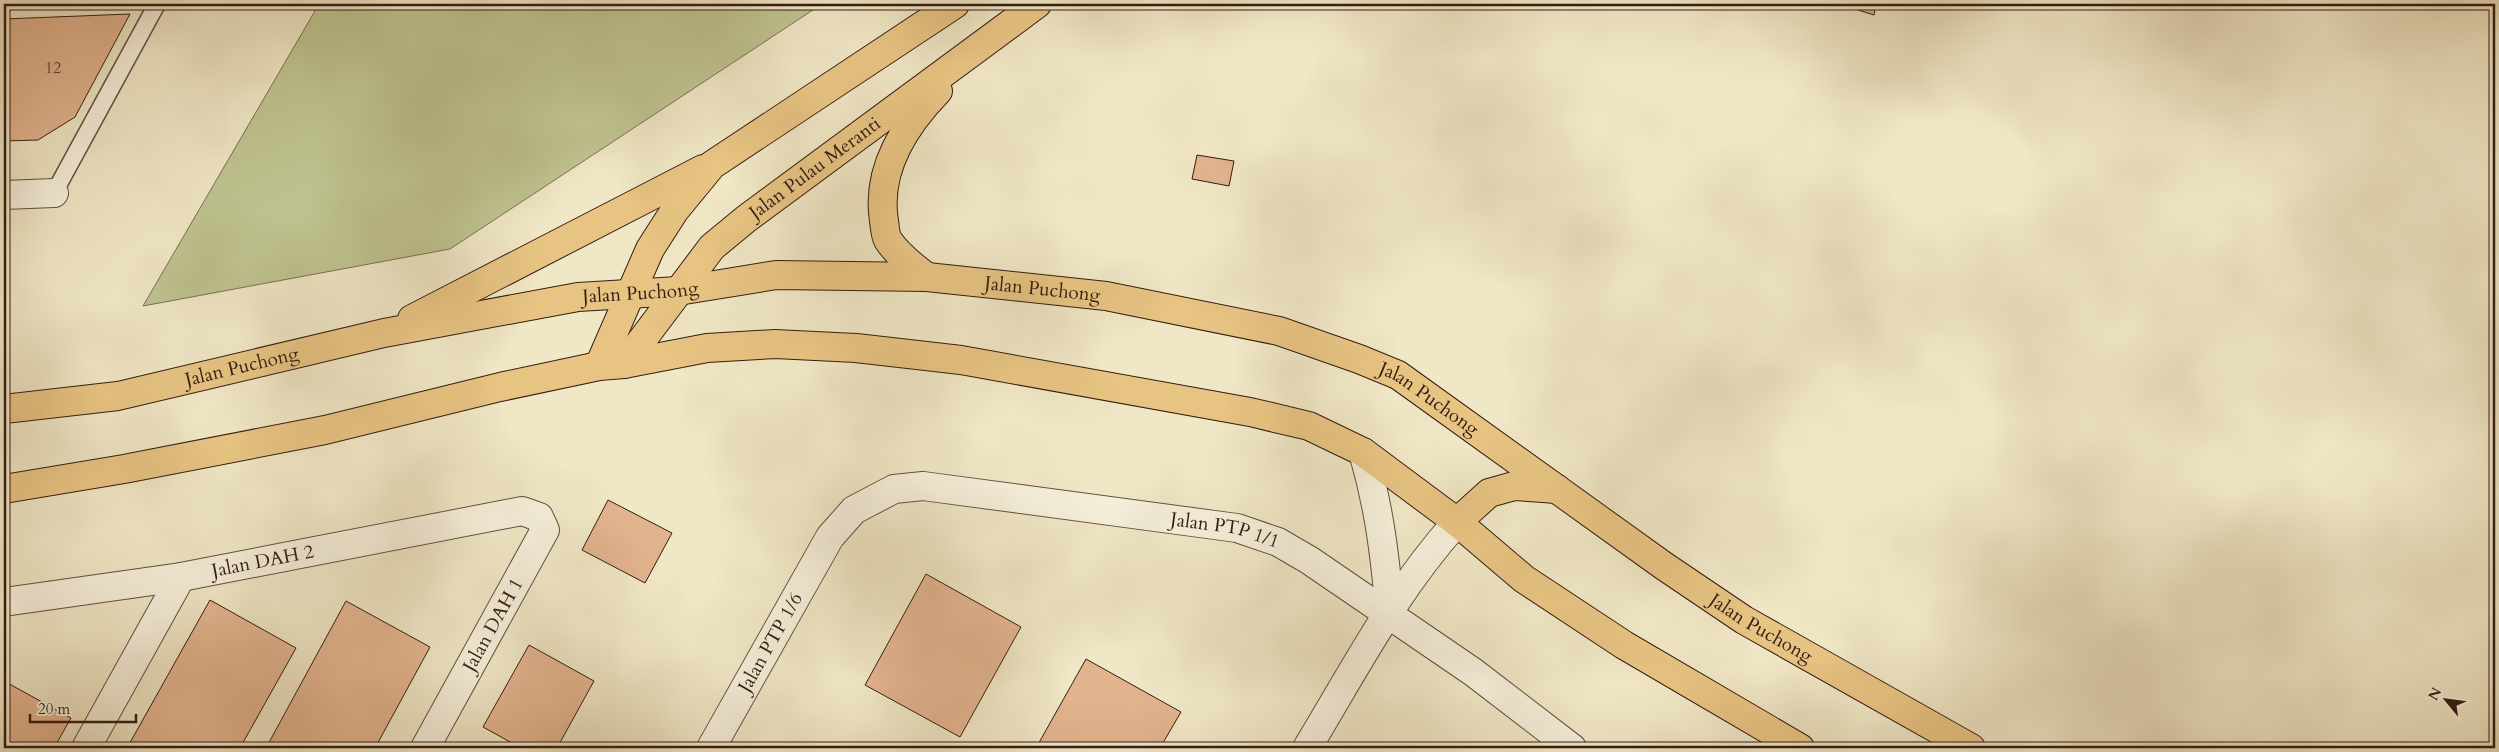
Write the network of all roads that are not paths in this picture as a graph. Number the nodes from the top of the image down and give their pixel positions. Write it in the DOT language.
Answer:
graph roads {
  1 [pos="157,4"];
  2 [pos="955,4"];
  3 [pos="1037,4"];
  4 [pos="984,43"];
  5 [pos="712,164"];
  6 [pos="54,193"];
  7 [pos="4,195"];
  8 [pos="927,277"];
  9 [pos="678,290"];
  10 [pos="632,294"];
  11 [pos="384,333"];
  12 [pos="612,365"];
  13 [pos="4,409"];
  14 [pos="1363,452"];
  15 [pos="4,488"];
  16 [pos="1557,489"];
  17 [pos="522,511"];
  18 [pos="1457,522"];
  19 [pos="830,537"];
  20 [pos="181,577"];
  21 [pos="4,602"];
  22 [pos="1390,613"];
  23 [pos="86,748"];
  24 [pos="425,748"];
  25 [pos="711,748"];
  26 [pos="1307,748"];
  27 [pos="1572,748"];
  28 [pos="1800,748"];
  29 [pos="1971,748"];
  1 -- 6 [label="lane"];
  2 -- 5 [label="main road"];
  3 -- 4 [label="main road, Jalan Pulau Meranti"];
  4 -- 8 [label="main road"];
  4 -- 9 [label="main road, Jalan Pulau Meranti"];
  5 -- 10 [label="main road"];
  5 -- 11 [label="main road"];
  6 -- 7 [label="street"];
  8 -- 9 [label="main road, Jalan Puchong"];
  8 -- 16 [label="main road, Jalan Puchong"];
  9 -- 10 [label="main road, Jalan Puchong"];
  9 -- 12 [label="main road, Jalan Pulau Meranti"];
  10 -- 11 [label="main road, Jalan Puchong"];
  10 -- 12 [label="main road"];
  11 -- 13 [label="main road, Jalan Puchong"];
  12 -- 14 [label="main road"];
  12 -- 15 [label="main road"];
  14 -- 18 [label="main road"];
  14 -- 22 [label="street"];
  16 -- 18 [label="main road"];
  16 -- 29 [label="main road, Jalan Puchong"];
  17 -- 20 [label="street, Jalan DAH 2"];
  17 -- 24 [label="street, Jalan DAH 1"];
  18 -- 22 [label="street"];
  18 -- 28 [label="main road"];
  19 -- 22 [label="street, Jalan PTP 1/1"];
  19 -- 25 [label="street, Jalan PTP 1/6"];
  20 -- 21 [label="street, Jalan DAH 2"];
  20 -- 23 [label="street"];
  22 -- 26 [label="street"];
  22 -- 27 [label="street, Jalan PTP 1/1"];
}
